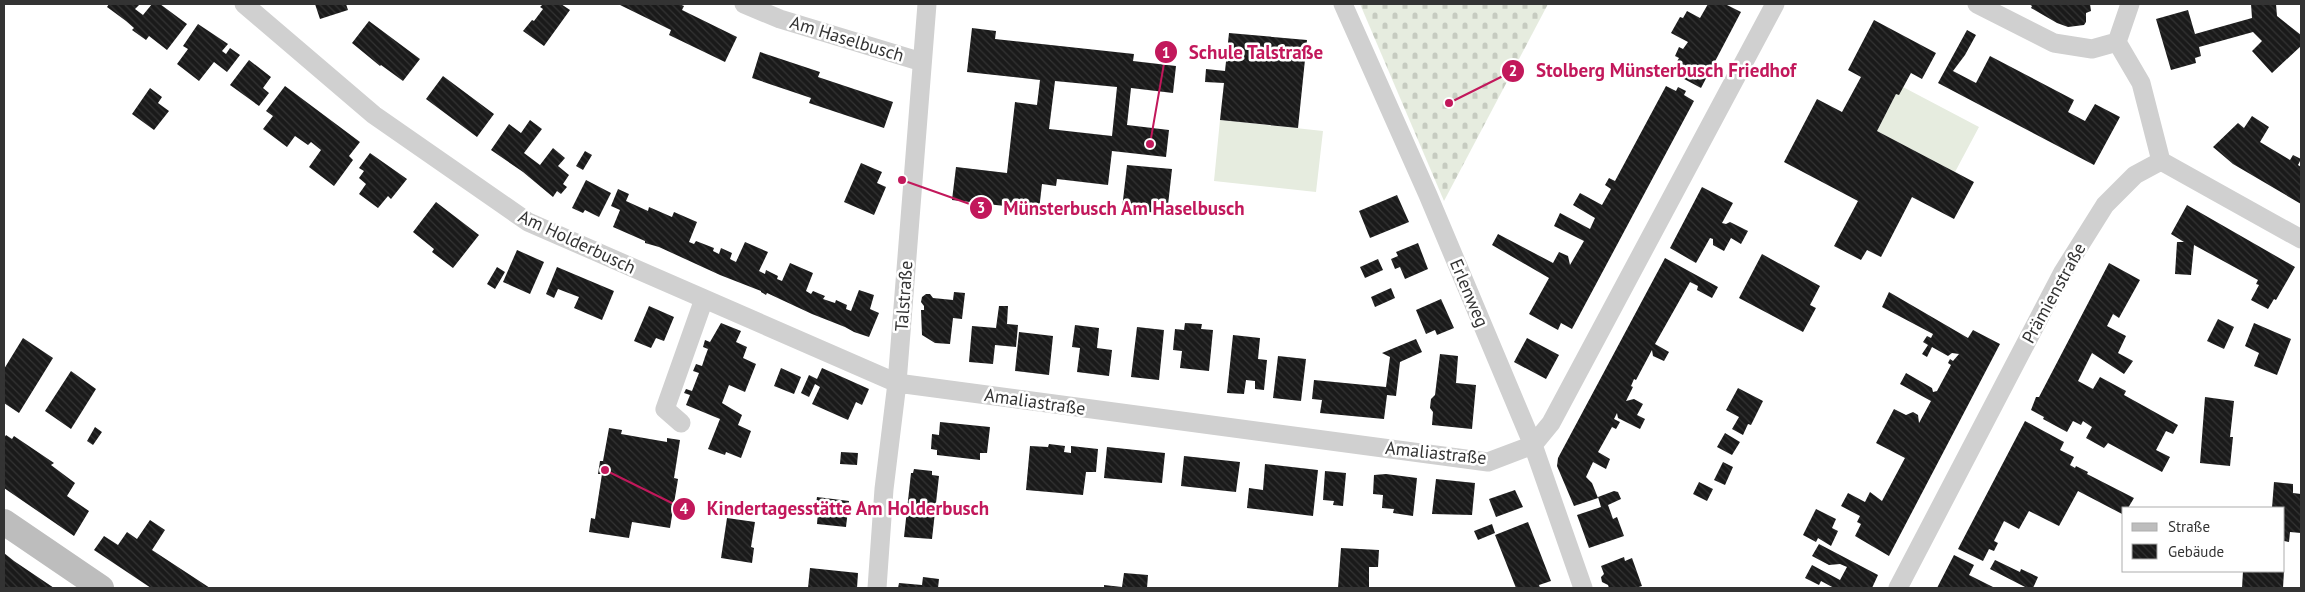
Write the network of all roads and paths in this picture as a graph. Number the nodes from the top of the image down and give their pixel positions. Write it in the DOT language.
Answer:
graph roads {
  1 [pos="244,4"];
  2 [pos="744,4"];
  3 [pos="928,4"];
  4 [pos="1343,4"];
  5 [pos="1775,4"];
  6 [pos="1977,4"];
  7 [pos="2130,4"];
  8 [pos="2117,42"];
  9 [pos="922,62"];
  10 [pos="2162,162"];
  11 [pos="2301,239"];
  12 [pos="704,299"];
  13 [pos="897,383"];
  14 [pos="681,423"];
  15 [pos="1533,445"];
  16 [pos="4,522"];
  17 [pos="101,588"];
  18 [pos="877,588"];
  19 [pos="1582,588"];
  20 [pos="1898,588"];
  1 -- 12 [label="street, Am Holderbusch"];
  2 -- 9 [label="street, Am Haselbusch"];
  3 -- 9 [label="street, Talstraße"];
  4 -- 15 [label="street, Erlenweg"];
  5 -- 15 [label="street"];
  6 -- 8 [label="street"];
  7 -- 8 [label="street"];
  8 -- 10 [label="street"];
  9 -- 13 [label="street, Talstraße"];
  10 -- 11 [label="street"];
  10 -- 20 [label="street, Prämienstraße"];
  12 -- 13 [label="street, Am Holderbusch"];
  12 -- 14 [label="street"];
  13 -- 15 [label="street, Amaliastraße"];
  13 -- 18 [label="street, Talstraße"];
  15 -- 19 [label="street, Erlenweg"];
  16 -- 17 [label="street"];
}
